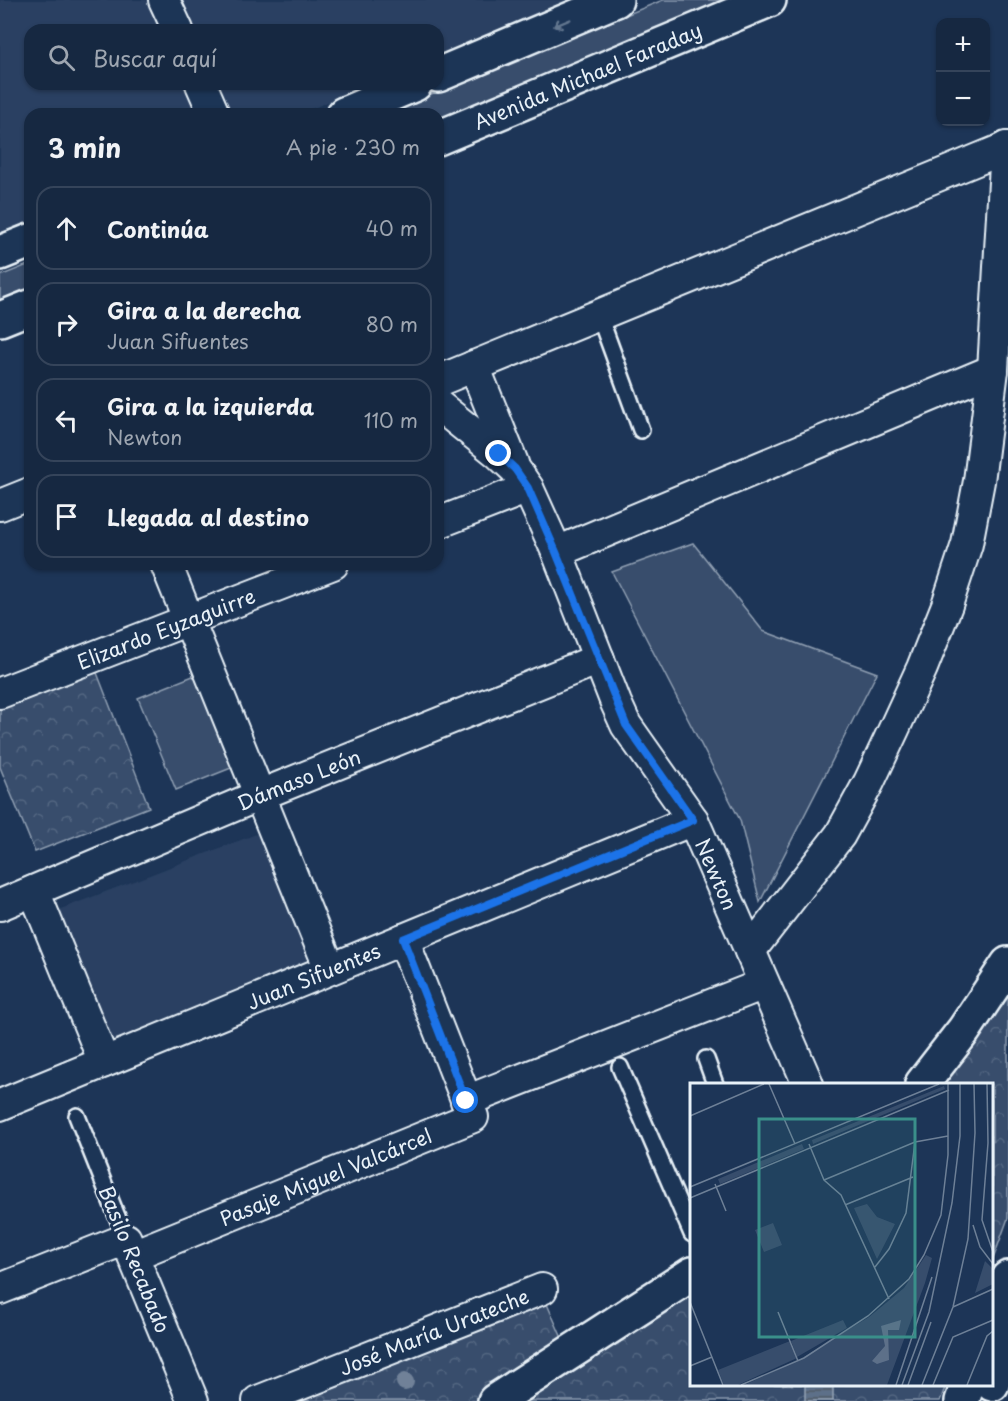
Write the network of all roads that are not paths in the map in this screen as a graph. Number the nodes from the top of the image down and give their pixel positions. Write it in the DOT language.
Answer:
graph roads {
  1 [pos="164,0"];
  2 [pos="616,0"];
  3 [pos="769,0"];
  4 [pos="175,24"];
  5 [pos="444,72"];
  6 [pos="204,90"];
  7 [pos="402,90"];
  8 [pos="211,108"];
  9 [pos="358,108"];
  10 [pos="444,135"];
  11 [pos="1007,147"];
  12 [pos="24,243"];
  13 [pos="0,253"];
  14 [pos="24,309"];
  15 [pos="598,315"];
  16 [pos="0,319"];
  17 [pos="474,366"];
  18 [pos="993,370"];
  19 [pos="444,378"];
  20 [pos="444,410"];
  21 [pos="641,430"];
  22 [pos="522,479"];
  23 [pos="24,495"];
  24 [pos="0,505"];
  25 [pos="444,520"];
  26 [pos="556,552"];
  27 [pos="168,570"];
  28 [pos="318,570"];
  29 [pos="189,620"];
  30 [pos="599,659"];
  31 [pos="0,693"];
  32 [pos="260,795"];
  33 [pos="693,820"];
  34 [pos="34,891"];
  35 [pos="0,905"];
  36 [pos="403,939"];
  37 [pos="750,951"];
  38 [pos="1008,964"];
  39 [pos="330,969"];
  40 [pos="764,984"];
  41 [pos="706,1059"];
  42 [pos="104,1062"];
  43 [pos="620,1067"];
  44 [pos="716,1083"];
  45 [pos="808,1083"];
  46 [pos="923,1083"];
  47 [pos="466,1101"];
  48 [pos="0,1105"];
  49 [pos="77,1116"];
  50 [pos="690,1229"];
  51 [pos="130,1247"];
  52 [pos="690,1275"];
  53 [pos="1008,1278"];
  54 [pos="0,1289"];
  55 [pos="542,1289"];
  56 [pos="993,1319"];
  57 [pos="1008,1338"];
  58 [pos="993,1381"];
  59 [pos="967,1386"];
  60 [pos="991,1386"];
  61 [pos="193,1401"];
  62 [pos="258,1401"];
  63 [pos="495,1401"];
  64 [pos="962,1401"];
  65 [pos="986,1401"];
  1 -- 4 [label="street"];
  2 -- 5 [label="main road, one-way"];
  3 -- 10 [label="main road, Avenida Michael Faraday"];
  6 -- 8 [label="street"];
  7 -- 9 [label="main road"];
  11 -- 15 [label="street"];
  11 -- 18 [label="street"];
  12 -- 13 [label="main road"];
  14 -- 16 [label="main road"];
  15 -- 17 [label="street"];
  15 -- 21 [label="lane"];
  17 -- 19 [label="street"];
  17 -- 22 [label="street"];
  18 -- 26 [label="street"];
  18 -- 37 [label="street"];
  20 -- 22 [label="street, Newton"];
  22 -- 25 [label="street"];
  22 -- 26 [label="street, Newton"];
  23 -- 24 [label="street"];
  26 -- 30 [label="street, Newton"];
  27 -- 29 [label="street"];
  28 -- 29 [label="street, Elizardo Eyzaguirre"];
  29 -- 31 [label="street, Elizardo Eyzaguirre"];
  29 -- 32 [label="street"];
  30 -- 32 [label="street, Dámaso León"];
  30 -- 33 [label="street, Newton"];
  32 -- 34 [label="street, Dámaso León"];
  32 -- 39 [label="street"];
  33 -- 36 [label="street, Juan Sifuentes"];
  33 -- 37 [label="street, Newton"];
  34 -- 35 [label="street, Dámaso León"];
  34 -- 42 [label="street"];
  36 -- 39 [label="street, Juan Sifuentes"];
  36 -- 47 [label="street"];
  37 -- 40 [label="street, Newton"];
  38 -- 46 [label="main road"];
  39 -- 42 [label="street, Juan Sifuentes"];
  40 -- 45 [label="street, Newton"];
  40 -- 47 [label="street"];
  41 -- 44 [label="lane"];
  42 -- 48 [label="street, Juan Sifuentes"];
  43 -- 50 [label="lane"];
  47 -- 51 [label="street, Pasaje Miguel Valcárcel"];
  49 -- 51 [label="lane, Basilo Recabado"];
  51 -- 54 [label="street"];
  51 -- 61 [label="street, Basilo Recabado"];
  52 -- 63 [label="main road"];
  53 -- 56 [label="main road"];
  55 -- 62 [label="street, José María Urateche"];
  57 -- 58 [label="main road"];
  59 -- 64 [label="main road"];
  60 -- 65 [label="main road"];
}
